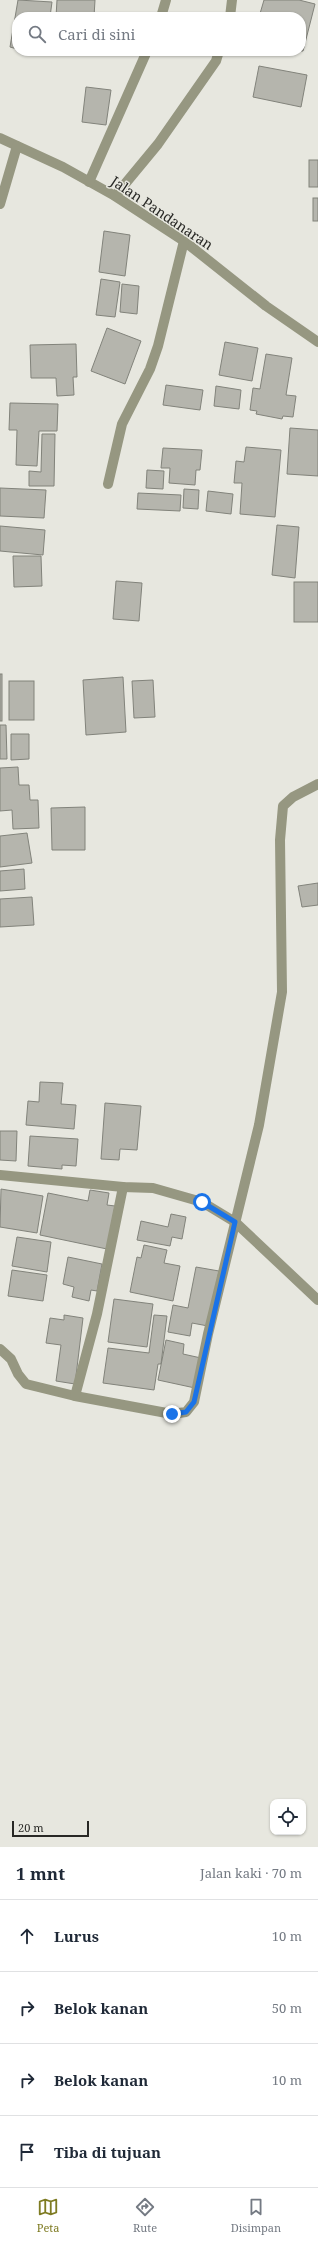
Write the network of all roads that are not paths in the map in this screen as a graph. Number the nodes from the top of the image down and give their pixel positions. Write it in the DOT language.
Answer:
graph roads {
  1 [pos="166,0"];
  2 [pos="232,0"];
  3 [pos="162,12"];
  4 [pos="231,12"];
  5 [pos="145,56"];
  6 [pos="218,56"];
  7 [pos="0,138"];
  8 [pos="17,146"];
  9 [pos="90,182"];
  10 [pos="115,196"];
  11 [pos="0,204"];
  12 [pos="184,241"];
  13 [pos="318,342"];
  14 [pos="108,484"];
  15 [pos="318,784"];
  16 [pos="0,1175"];
  17 [pos="123,1188"];
  18 [pos="235,1222"];
  19 [pos="318,1300"];
  20 [pos="0,1349"];
  21 [pos="75,1396"];
  1 -- 3 [label="street"];
  2 -- 4 [label="street"];
  5 -- 9 [label="street"];
  6 -- 10 [label="street"];
  7 -- 8 [label="street, Jalan Pandanaran"];
  8 -- 9 [label="street, Jalan Pandanaran"];
  8 -- 11 [label="street"];
  9 -- 10 [label="street, Jalan Pandanaran"];
  10 -- 12 [label="street, Jalan Pandanaran"];
  12 -- 13 [label="street, Jalan Pandanaran"];
  12 -- 14 [label="street"];
  15 -- 18 [label="street"];
  16 -- 17 [label="street"];
  17 -- 18 [label="street"];
  17 -- 21 [label="street"];
  18 -- 19 [label="street"];
  18 -- 21 [label="street"];
  20 -- 21 [label="street"];
}
